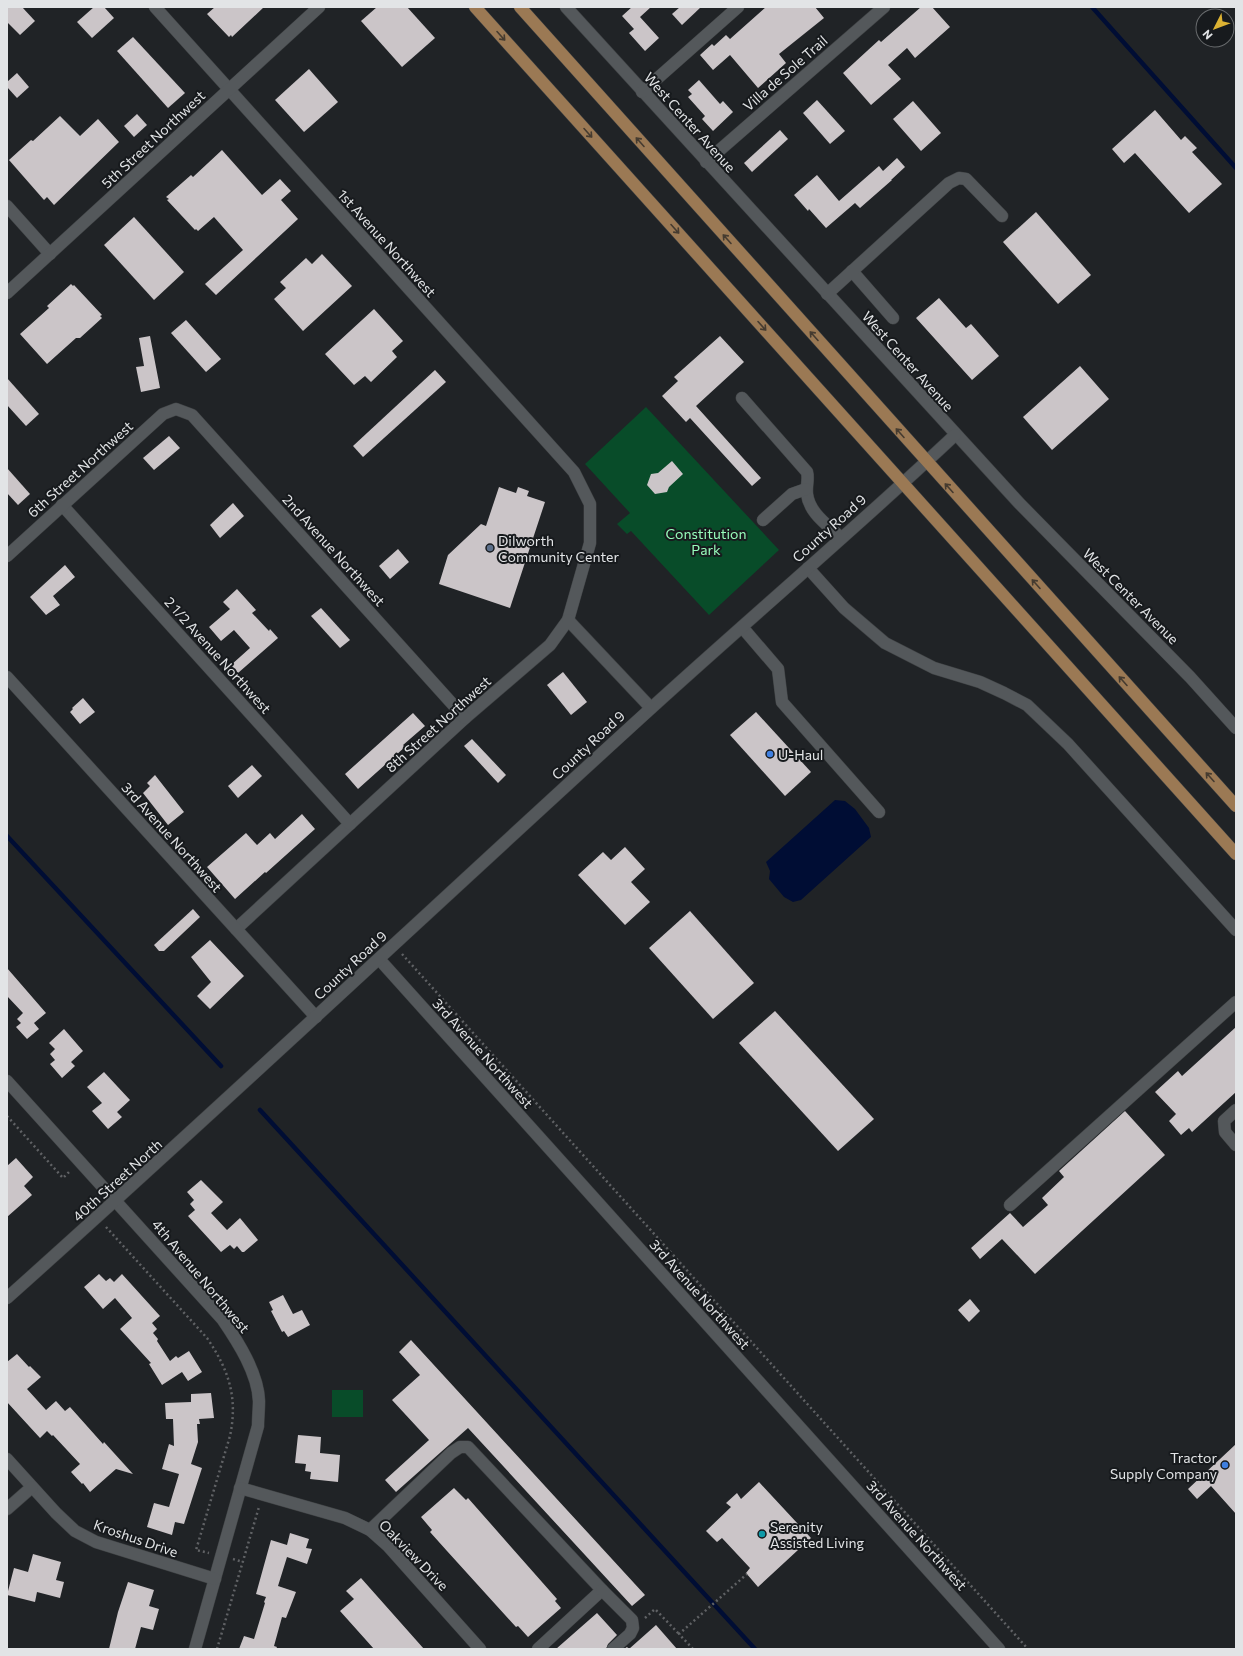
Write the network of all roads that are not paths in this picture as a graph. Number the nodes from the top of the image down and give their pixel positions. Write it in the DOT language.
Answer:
graph roads {
  1 [pos="155,7"];
  2 [pos="319,7"];
  3 [pos="475,7"];
  4 [pos="520,7"];
  5 [pos="566,7"];
  6 [pos="738,7"];
  7 [pos="884,7"];
  8 [pos="229,89"];
  9 [pos="642,92"];
  10 [pos="706,162"];
  11 [pos="7,206"];
  12 [pos="1002,216"];
  13 [pos="50,254"];
  14 [pos="852,271"];
  15 [pos="7,293"];
  16 [pos="827,294"];
  17 [pos="893,318"];
  18 [pos="742,398"];
  19 [pos="176,409"];
  20 [pos="955,435"];
  21 [pos="926,462"];
  22 [pos="902,484"];
  23 [pos="806,489"];
  24 [pos="590,504"];
  25 [pos="62,505"];
  26 [pos="763,520"];
  27 [pos="841,538"];
  28 [pos="7,556"];
  29 [pos="808,568"];
  30 [pos="568,620"];
  31 [pos="742,627"];
  32 [pos="7,677"];
  33 [pos="651,708"];
  34 [pos="465,718"];
  35 [pos="1236,728"];
  36 [pos="1236,806"];
  37 [pos="879,812"];
  38 [pos="350,824"];
  39 [pos="1236,854"];
  40 [pos="236,929"];
  41 [pos="1236,930"];
  42 [pos="379,959"];
  43 [pos="1236,1002"];
  44 [pos="316,1017"];
  45 [pos="7,1081"];
  46 [pos="246,1082"];
  47 [pos="1236,1110"];
  48 [pos="1236,1145"];
  49 [pos="116,1201"];
  50 [pos="1010,1205"];
  51 [pos="7,1298"];
  52 [pos="7,1459"];
  53 [pos="32,1487"];
  54 [pos="240,1488"];
  55 [pos="7,1509"];
  56 [pos="370,1530"];
  57 [pos="215,1579"];
  58 [pos="602,1590"];
  59 [pos="195,1649"];
  60 [pos="480,1649"];
  61 [pos="538,1649"];
  62 [pos="613,1649"];
  63 [pos="999,1649"];
  1 -- 8 [label="street, 1st Avenue Northwest"];
  2 -- 8 [label="street, 5th Street Northwest"];
  3 -- 22 [label="main road, one-way"];
  21 -- 4 [label="main road, one-way"];
  5 -- 9 [label="street, West Center Avenue"];
  6 -- 9 [label="street"];
  7 -- 10 [label="street, Villa de Sole Trail"];
  8 -- 13 [label="street, 5th Street Northwest"];
  8 -- 24 [label="street, 1st Avenue Northwest"];
  9 -- 10 [label="street, West Center Avenue"];
  10 -- 16 [label="street, West Center Avenue"];
  11 -- 13 [label="street"];
  12 -- 14 [label="street"];
  13 -- 15 [label="street, 5th Street Northwest"];
  14 -- 16 [label="street"];
  14 -- 17 [label="street"];
  16 -- 20 [label="street, West Center Avenue"];
  18 -- 23 [label="street"];
  19 -- 25 [label="street, 6th Street Northwest"];
  19 -- 34 [label="street, 2nd Avenue Northwest"];
  20 -- 21 [label="street, County Road 9"];
  20 -- 35 [label="street, West Center Avenue"];
  21 -- 22 [label="street, County Road 9"];
  36 -- 21 [label="main road, one-way"];
  22 -- 27 [label="street, County Road 9"];
  22 -- 39 [label="main road"];
  23 -- 26 [label="street"];
  23 -- 27 [label="street"];
  24 -- 30 [label="street, 8th Street Northwest"];
  25 -- 28 [label="street, 6th Street Northwest"];
  25 -- 38 [label="street, 2 1/2 Avenue Northwest"];
  27 -- 29 [label="street, County Road 9"];
  29 -- 31 [label="street, County Road 9"];
  29 -- 41 [label="street"];
  30 -- 33 [label="street"];
  30 -- 34 [label="street, 8th Street Northwest"];
  31 -- 33 [label="street, County Road 9"];
  31 -- 37 [label="street"];
  32 -- 40 [label="street, 3rd Avenue Northwest"];
  33 -- 42 [label="street, County Road 9"];
  34 -- 38 [label="street, 8th Street Northwest"];
  38 -- 40 [label="street, 8th Street Northwest"];
  40 -- 44 [label="street, 3rd Avenue Northwest"];
  42 -- 44 [label="street, County Road 9"];
  42 -- 63 [label="street, 3rd Avenue Northwest"];
  43 -- 50 [label="street"];
  44 -- 46 [label="street, County Road 9"];
  45 -- 49 [label="street, 4th Avenue Northwest"];
  46 -- 49 [label="street, 40th Street North"];
  47 -- 48 [label="street"];
  49 -- 51 [label="street, 40th Street North"];
  49 -- 54 [label="street, 4th Avenue Northwest"];
  52 -- 53 [label="street, Kroshus Drive"];
  53 -- 55 [label="street"];
  53 -- 57 [label="street, Kroshus Drive"];
  54 -- 56 [label="street, Oakview Drive"];
  54 -- 57 [label="street, 4th Avenue Northwest"];
  56 -- 58 [label="street"];
  56 -- 60 [label="street, Oakview Drive"];
  57 -- 59 [label="street, 4th Avenue Northwest"];
  58 -- 61 [label="street"];
  58 -- 62 [label="street"];
}
